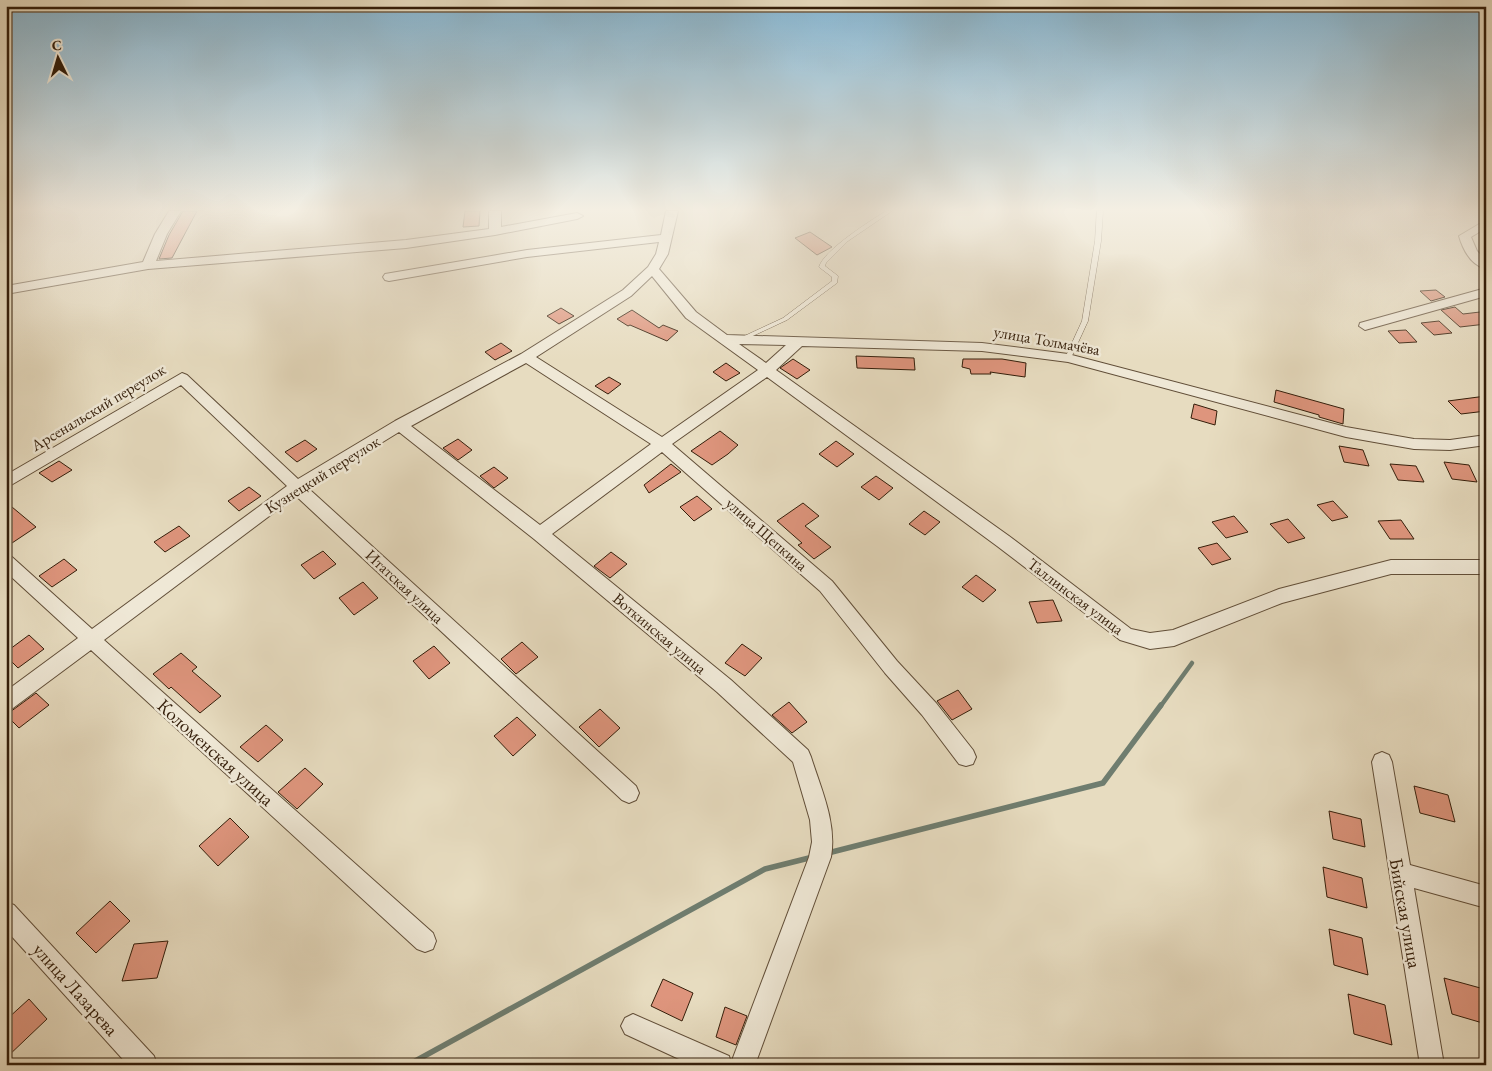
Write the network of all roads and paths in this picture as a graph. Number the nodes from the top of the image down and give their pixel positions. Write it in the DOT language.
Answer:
graph roads {
  1 [pos="150,261"];
  2 [pos="197,261"];
  3 [pos="477,261"];
  4 [pos="658,261"];
  5 [pos="824,261"];
  6 [pos="1095,261"];
  7 [pos="148,265"];
  8 [pos="653,269"];
  9 [pos="389,278"];
  10 [pos="6,290"];
  11 [pos="1486,292"];
  12 [pos="1365,326"];
  13 [pos="732,340"];
  14 [pos="799,341"];
  15 [pos="526,357"];
  16 [pos="1068,358"];
  17 [pos="767,370"];
  18 [pos="182,378"];
  19 [pos="400,425"];
  20 [pos="1486,440"];
  21 [pos="662,444"];
  22 [pos="6,482"];
  23 [pos="296,487"];
  24 [pos="540,534"];
  25 [pos="6,562"];
  26 [pos="1486,567"];
  27 [pos="92,638"];
  28 [pos="6,702"];
  29 [pos="966,757"];
  30 [pos="1382,762"];
  31 [pos="629,793"];
  32 [pos="1400,873"];
  33 [pos="1486,897"];
  34 [pos="6,913"];
  35 [pos="425,942"];
  36 [pos="633,1026"];
  37 [pos="145,1065"];
  38 [pos="720,1065"];
  39 [pos="742,1065"];
  40 [pos="1432,1065"];
  1 -- 7 [label="street"];
  2 -- 7 [label="street"];
  3 -- 9 [label="street"];
  4 -- 8 [label="street"];
  5 -- 13 [label="lane"];
  6 -- 16 [label="lane"];
  7 -- 10 [label="street"];
  8 -- 13 [label="street"];
  8 -- 15 [label="street, Кузнецкий переулок"];
  11 -- 12 [label="street"];
  13 -- 14 [label="street, улица Толмачёва"];
  13 -- 17 [label="street, Таллинская улица"];
  14 -- 16 [label="street, улица Толмачёва"];
  14 -- 17 [label="street"];
  15 -- 19 [label="street, Кузнецкий переулок"];
  15 -- 21 [label="street, улица Щепкина"];
  16 -- 20 [label="street, улица Толмачёва"];
  17 -- 21 [label="street"];
  17 -- 26 [label="street, Таллинская улица"];
  18 -- 22 [label="street, Арсенальский переулок"];
  18 -- 23 [label="street, Итатская улица"];
  19 -- 23 [label="street, Кузнецкий переулок"];
  19 -- 24 [label="street, Воткинская улица"];
  21 -- 24 [label="street"];
  21 -- 29 [label="street, улица Щепкина"];
  23 -- 27 [label="street, Кузнецкий переулок"];
  23 -- 31 [label="street, Итатская улица"];
  24 -- 39 [label="street, Воткинская улица"];
  25 -- 27 [label="street, Коломенская улица"];
  27 -- 28 [label="street, Кузнецкий переулок"];
  27 -- 35 [label="street, Коломенская улица"];
  30 -- 32 [label="street, Бийская улица"];
  32 -- 33 [label="street"];
  32 -- 40 [label="street, Бийская улица"];
  34 -- 37 [label="street, улица Лазарева"];
  36 -- 38 [label="street"];
}
